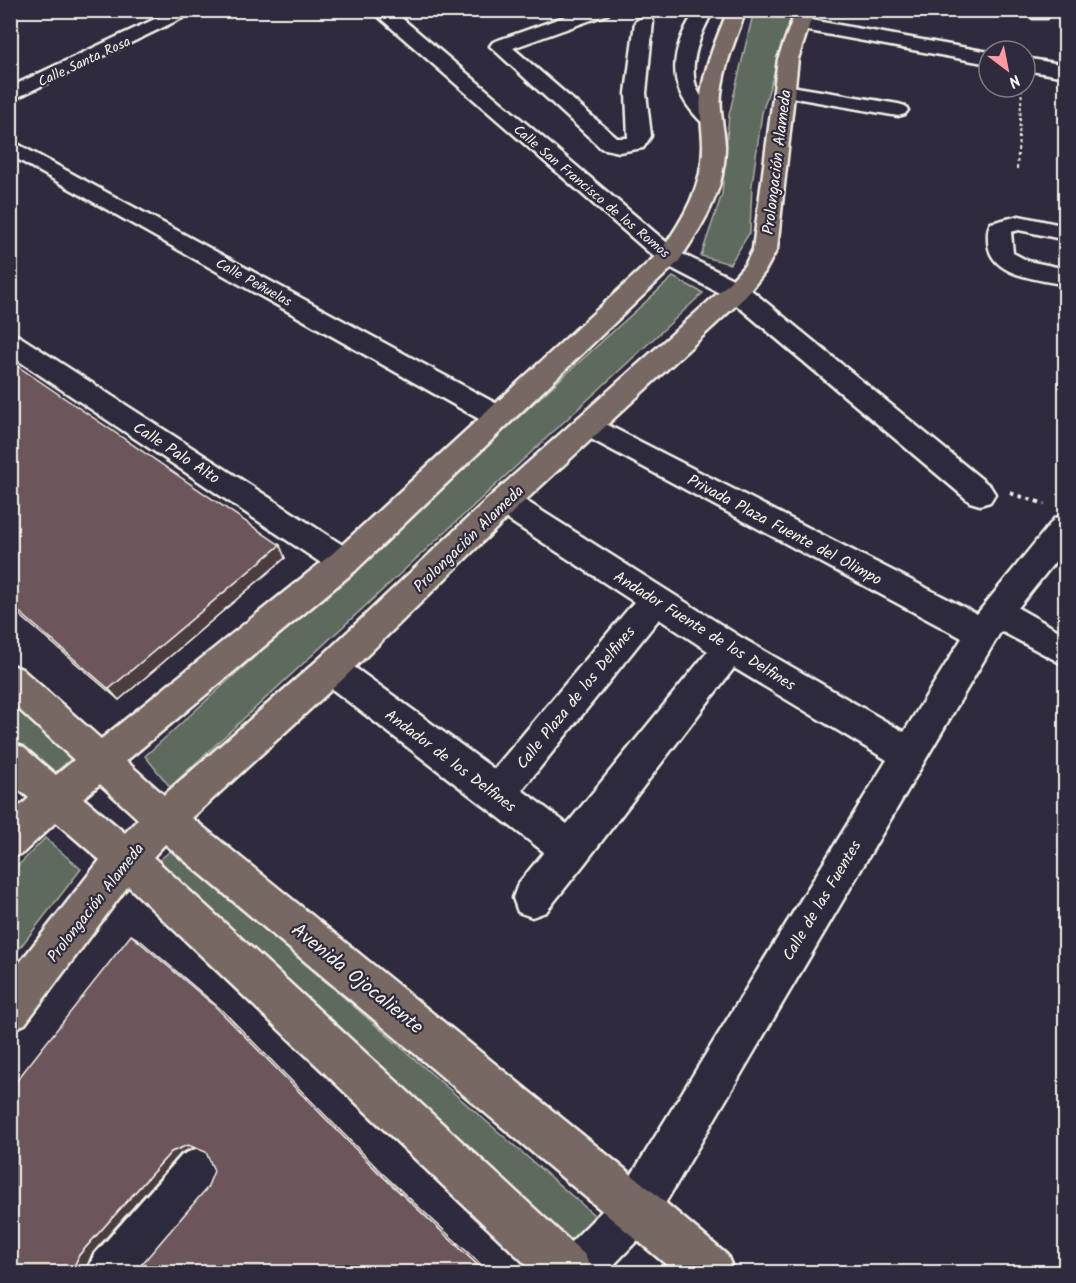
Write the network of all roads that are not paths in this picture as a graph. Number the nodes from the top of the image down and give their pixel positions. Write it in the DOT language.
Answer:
graph roads {
  1 [pos="190,10"];
  2 [pos="380,10"];
  3 [pos="602,10"];
  4 [pos="737,10"];
  5 [pos="802,17"];
  6 [pos="671,23"];
  7 [pos="977,55"];
  8 [pos="1037,66"];
  9 [pos="1065,71"];
  10 [pos="784,91"];
  11 [pos="10,95"];
  12 [pos="898,110"];
  13 [pos="711,120"];
  14 [pos="10,146"];
  15 [pos="1065,233"];
  16 [pos="669,257"];
  17 [pos="1065,277"];
  18 [pos="736,291"];
  19 [pos="10,342"];
  20 [pos="498,417"];
  21 [pos="588,425"];
  22 [pos="980,494"];
  23 [pos="504,502"];
  24 [pos="1060,517"];
  25 [pos="344,562"];
  26 [pos="654,601"];
  27 [pos="989,622"];
  28 [pos="730,648"];
  29 [pos="1065,652"];
  30 [pos="331,669"];
  31 [pos="10,679"];
  32 [pos="908,753"];
  33 [pos="10,759"];
  34 [pos="101,760"];
  35 [pos="496,794"];
  36 [pos="55,798"];
  37 [pos="164,819"];
  38 [pos="10,840"];
  39 [pos="572,850"];
  40 [pos="126,858"];
  41 [pos="532,898"];
  42 [pos="10,1009"];
  43 [pos="198,1171"];
  44 [pos="637,1208"];
  45 [pos="111,1272"];
  46 [pos="568,1272"];
  47 [pos="575,1272"];
  48 [pos="710,1272"];
  1 -- 11 [label="street, Calle Santa Rosa"];
  2 -- 16 [label="street, Calle San Francisco de los Romos"];
  3 -- 6 [label="street"];
  4 -- 13 [label="main road"];
  5 -- 7 [label="street"];
  5 -- 10 [label="main road, Prolongación Alameda"];
  6 -- 13 [label="street"];
  8 -- 9 [label="street"];
  10 -- 12 [label="street"];
  10 -- 18 [label="main road, Prolongación Alameda"];
  13 -- 16 [label="main road"];
  14 -- 20 [label="street, Calle Peñuelas"];
  15 -- 17 [label="street"];
  16 -- 18 [label="street, Calle San Francisco de los Romos"];
  16 -- 20 [label="main road"];
  18 -- 21 [label="main road, Prolongación Alameda"];
  18 -- 22 [label="street, Calle San Francisco de los Romos"];
  19 -- 25 [label="street, Calle Palo Alto"];
  20 -- 25 [label="main road"];
  21 -- 23 [label="main road, Prolongación Alameda"];
  21 -- 27 [label="street, Privada Plaza Fuente del Olimpo"];
  23 -- 26 [label="street, Andador Fuente de los Delfines"];
  23 -- 30 [label="main road, Prolongación Alameda"];
  24 -- 27 [label="street, Calle de las Fuentes"];
  25 -- 34 [label="main road"];
  26 -- 28 [label="street, Andador Fuente de los Delfines"];
  26 -- 35 [label="street, Calle Plaza de los Delfines"];
  27 -- 29 [label="street, Privada Plaza Fuente del Olimpo"];
  27 -- 32 [label="street, Calle de las Fuentes"];
  28 -- 32 [label="street, Andador Fuente de los Delfines"];
  28 -- 39 [label="street"];
  30 -- 35 [label="street, Andador de los Delfines"];
  30 -- 37 [label="main road, Prolongación Alameda"];
  31 -- 34 [label="main road, Avenida Ojocaliente"];
  32 -- 44 [label="street, Calle de las Fuentes"];
  33 -- 36 [label="main road"];
  34 -- 36 [label="main road"];
  34 -- 37 [label="main road, Avenida Ojocaliente"];
  35 -- 39 [label="street, Andador de los Delfines"];
  36 -- 38 [label="main road"];
  36 -- 40 [label="main road"];
  37 -- 40 [label="main road, Prolongación Alameda"];
  37 -- 44 [label="main road, Avenida Ojocaliente"];
  39 -- 41 [label="street"];
  40 -- 42 [label="main road, Prolongación Alameda"];
  40 -- 46 [label="main road"];
  43 -- 45 [label="street"];
  44 -- 47 [label="street, Calle de las Fuentes"];
  44 -- 48 [label="main road, Avenida Ojocaliente"];
}
